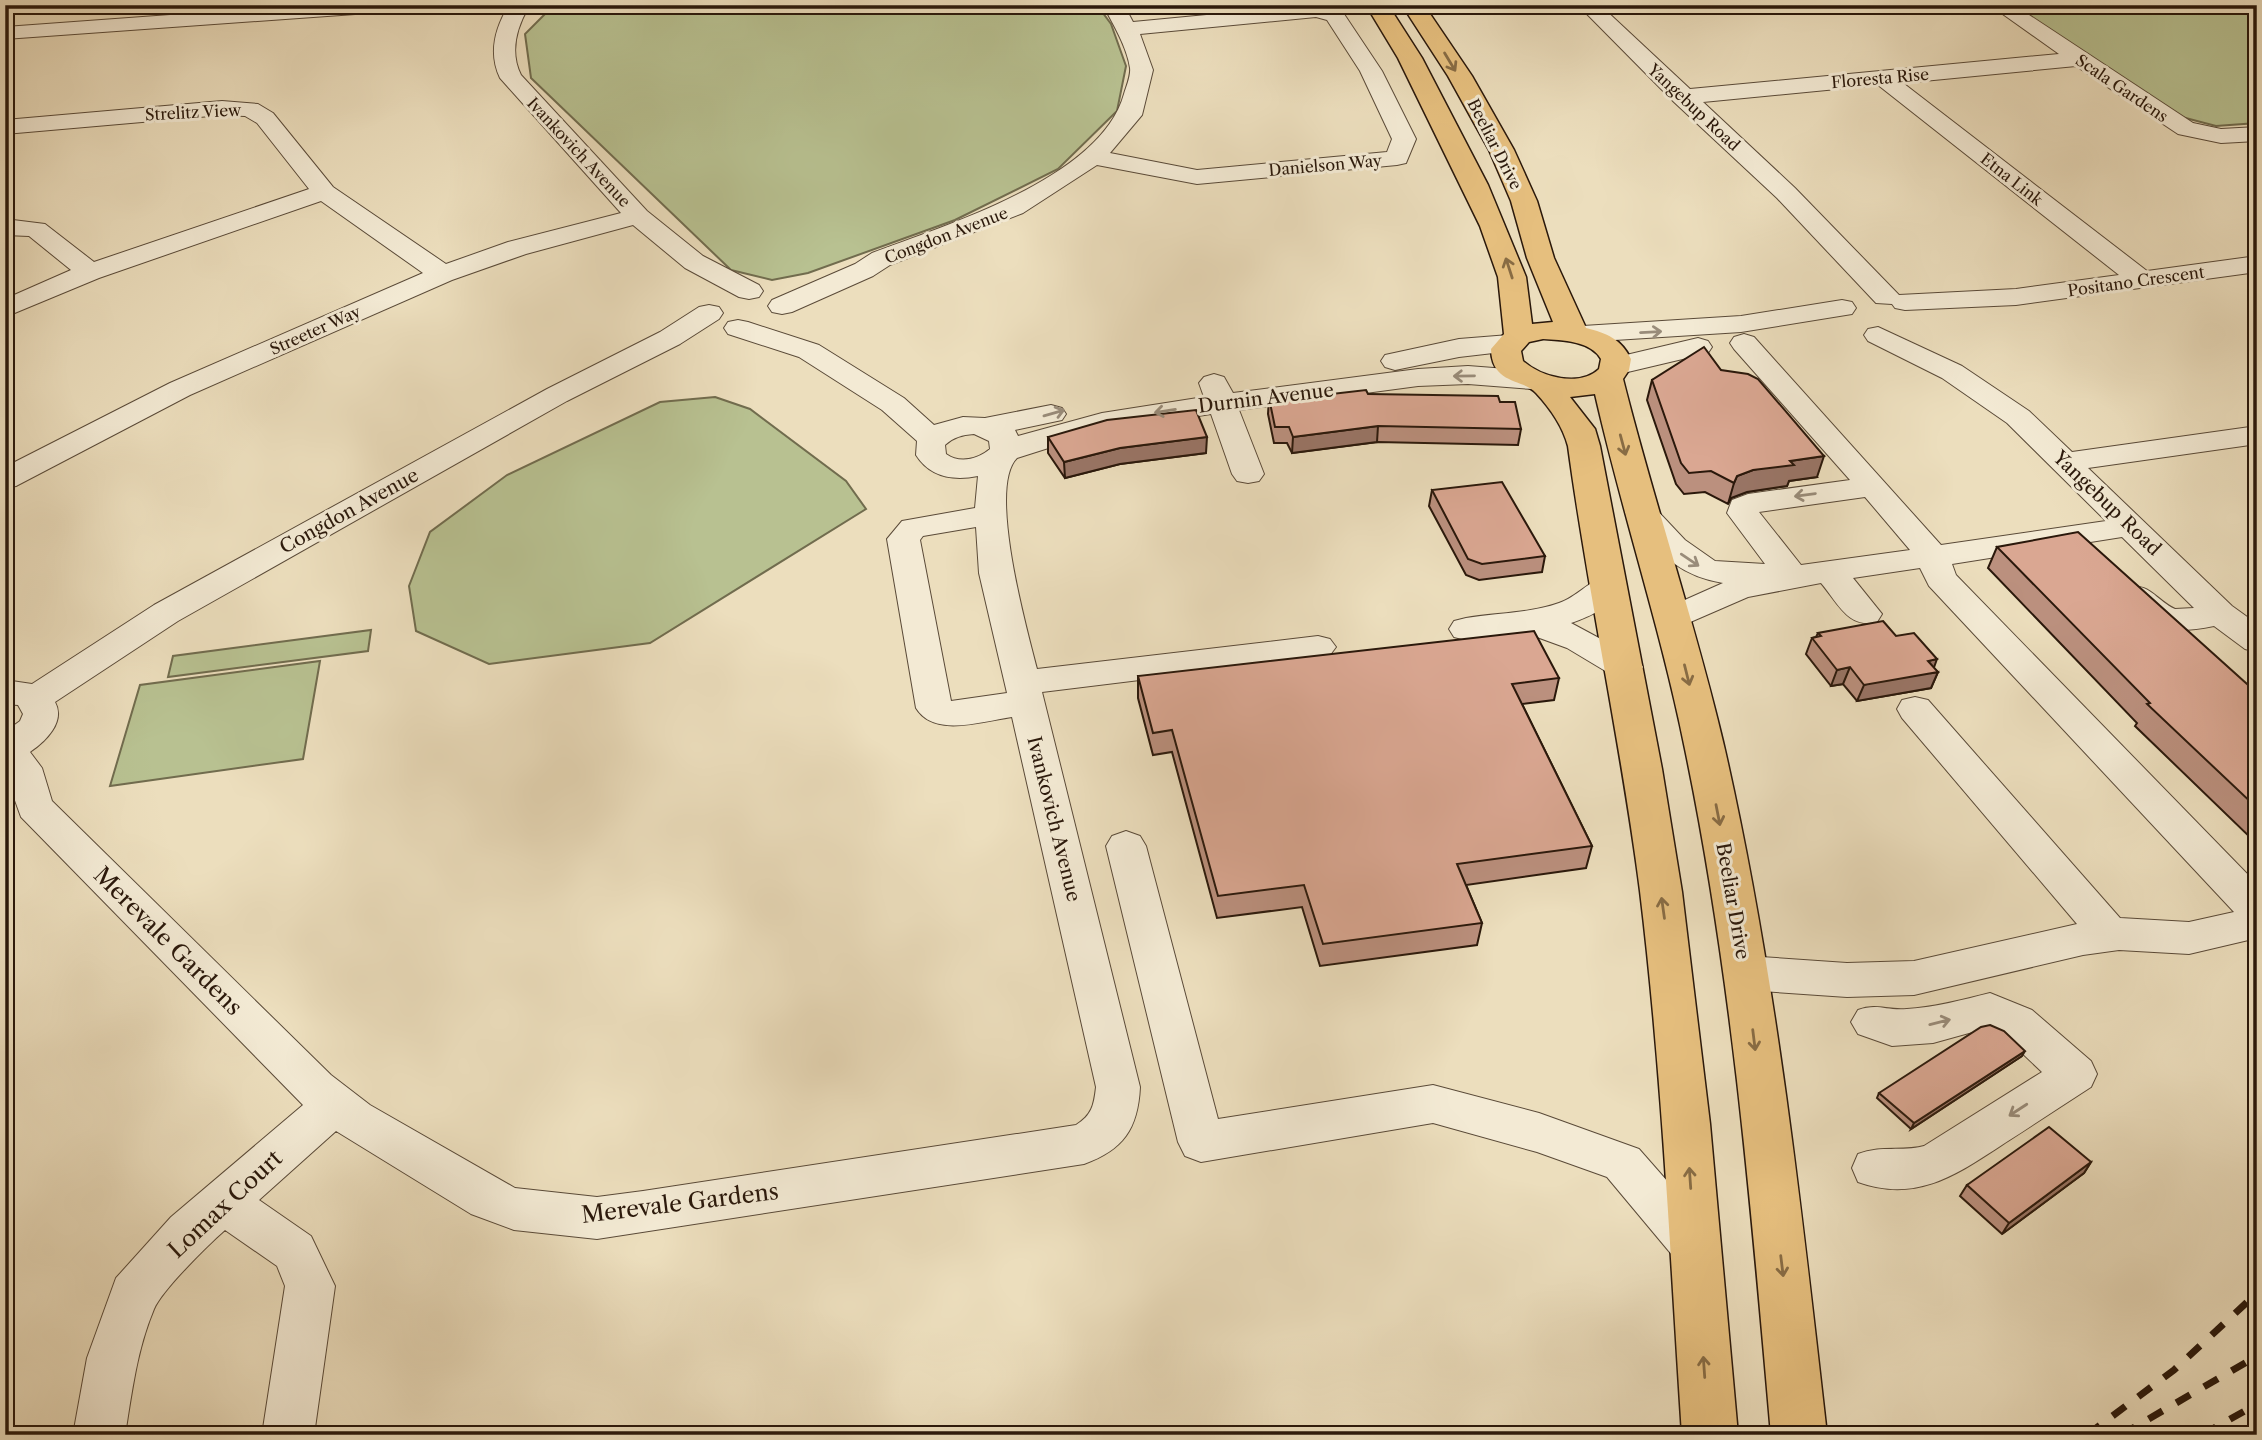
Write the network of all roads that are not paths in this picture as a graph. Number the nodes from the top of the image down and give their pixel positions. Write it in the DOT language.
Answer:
graph roads {
  1 [pos="65,5"];
  2 [pos="397,5"];
  3 [pos="455,5"];
  4 [pos="1113,5"];
  5 [pos="1377,5"];
  6 [pos="1413,5"];
  7 [pos="1588,5"];
  8 [pos="2000,5"];
  9 [pos="259,9"];
  10 [pos="503,10"];
  11 [pos="51,29"];
  12 [pos="1127,29"];
  13 [pos="5,33"];
  14 [pos="2079,59"];
  15 [pos="1882,77"];
  16 [pos="1682,97"];
  17 [pos="5,127"];
  18 [pos="2257,134"];
  19 [pos="1093,157"];
  20 [pos="324,192"];
  21 [pos="638,216"];
  22 [pos="5,227"];
  23 [pos="1831,239"];
  24 [pos="694,262"];
  25 [pos="2257,264"];
  26 [pos="864,270"];
  27 [pos="90,272"];
  28 [pos="443,274"];
  29 [pos="2142,280"];
  30 [pos="753,291"];
  31 [pos="2016,297"];
  32 [pos="1895,299"];
  33 [pos="1846,304"];
  34 [pos="5,309"];
  35 [pos="780,310"];
  36 [pos="722,318"];
  37 [pos="1925,325"];
  38 [pos="1870,332"];
  39 [pos="1578,333"];
  40 [pos="1514,340"];
  41 [pos="1744,343"];
  42 [pos="809,351"];
  43 [pos="1611,372"];
  44 [pos="1952,372"];
  45 [pos="1538,382"];
  46 [pos="1217,393"];
  47 [pos="893,404"];
  48 [pos="976,426"];
  49 [pos="2257,435"];
  50 [pos="934,438"];
  51 [pos="1001,456"];
  52 [pos="2066,463"];
  53 [pos="956,468"];
  54 [pos="1248,474"];
  55 [pos="5,479"];
  56 [pos="1873,486"];
  57 [pos="1642,512"];
  58 [pos="991,515"];
  59 [pos="2128,524"];
  60 [pos="2075,536"];
  61 [pos="1933,557"];
  62 [pos="1830,572"];
  63 [pos="1792,577"];
  64 [pos="1607,587"];
  65 [pos="1866,614"];
  66 [pos="2220,614"];
  67 [pos="1672,619"];
  68 [pos="1528,622"];
  69 [pos="1466,629"];
  70 [pos="2257,640"];
  71 [pos="1318,647"];
  72 [pos="1625,667"];
  73 [pos="1023,693"];
  74 [pos="21,695"];
  75 [pos="1915,709"];
  76 [pos="5,749"];
  77 [pos="1126,846"];
  78 [pos="2257,910"];
  79 [pos="2257,922"];
  80 [pos="2110,935"];
  81 [pos="1746,973"];
  82 [pos="1872,1022"];
  83 [pos="335,1105"];
  84 [pos="1111,1123"];
  85 [pos="1875,1168"];
  86 [pos="224,1202"];
  87 [pos="1695,1247"];
  88 [pos="99,1435"];
  89 [pos="288,1435"];
  90 [pos="1710,1435"];
  91 [pos="1799,1435"];
  1 -- 11 [label="street"];
  2 -- 9 [label="street"];
  3 -- 10 [label="street"];
  4 -- 12 [label="street, Congdon Avenue"];
  40 -- 5 [label="highway, Beeliar Drive, one-way"];
  6 -- 39 [label="highway, Beeliar Drive, one-way"];
  7 -- 16 [label="street, Yangebup Road"];
  8 -- 14 [label="street, Scala Gardens"];
  9 -- 11 [label="street"];
  10 -- 21 [label="street, Ivankovich Avenue"];
  11 -- 13 [label="street"];
  12 -- 19 [label="street, Congdon Avenue"];
  12 -- 19 [label="street, Danielson Way"];
  14 -- 15 [label="street, Floresta Rise"];
  14 -- 18 [label="street, Scala Gardens"];
  15 -- 16 [label="street, Floresta Rise"];
  15 -- 29 [label="street, Etna Link"];
  16 -- 23 [label="street, Yangebup Road"];
  17 -- 20 [label="street, Strelitz View"];
  19 -- 26 [label="street, Congdon Avenue"];
  20 -- 27 [label="street"];
  20 -- 28 [label="street, Strelitz View"];
  21 -- 24 [label="street, Ivankovich Avenue"];
  21 -- 28 [label="street, Streeter Way"];
  22 -- 27 [label="street"];
  23 -- 32 [label="street, Yangebup Road"];
  23 -- 33 [label="street, Yangebup Road"];
  24 -- 30 [label="street, Ivankovich Avenue"];
  24 -- 36 [label="street"];
  25 -- 29 [label="street, Positano Crescent"];
  26 -- 30 [label="street, Congdon Avenue"];
  26 -- 35 [label="street, Congdon Avenue"];
  27 -- 34 [label="street"];
  28 -- 55 [label="street, Streeter Way"];
  29 -- 31 [label="street, Positano Crescent"];
  30 -- 35 [label="street, Ivankovich Avenue"];
  30 -- 36 [label="street, Congdon Avenue"];
  31 -- 32 [label="street, Positano Crescent"];
  31 -- 37 [label="street, Positano Crescent"];
  32 -- 33 [label="street, Positano Crescent"];
  32 -- 37 [label="street, Yangebup Road"];
  33 -- 38 [label="street"];
  39 -- 33 [label="street, one-way"];
  35 -- 36 [label="street, Congdon Avenue"];
  35 -- 42 [label="street"];
  36 -- 42 [label="street"];
  36 -- 74 [label="street, Congdon Avenue"];
  37 -- 38 [label="street, Positano Crescent"];
  37 -- 44 [label="street, Yangebup Road"];
  38 -- 41 [label="street"];
  38 -- 44 [label="street, Yangebup Road"];
  39 -- 40 [label="highway"];
  39 -- 43 [label="highway"];
  40 -- 45 [label="highway, Beeliar Drive"];
  40 -- 46 [label="street, Durnin Avenue"];
  41 -- 43 [label="street"];
  41 -- 56 [label="street"];
  42 -- 47 [label="street"];
  43 -- 45 [label="highway"];
  43 -- 57 [label="highway, Beeliar Drive, one-way"];
  44 -- 52 [label="street, Yangebup Road"];
  45 -- 46 [label="street, Durnin Avenue, one-way"];
  45 -- 64 [label="highway"];
  48 -- 46 [label="street, Durnin Avenue, one-way"];
  46 -- 51 [label="street, Durnin Avenue, one-way"];
  46 -- 54 [label="street"];
  47 -- 48 [label="street"];
  47 -- 50 [label="street"];
  48 -- 50 [label="street"];
  48 -- 51 [label="street"];
  49 -- 52 [label="street"];
  50 -- 53 [label="street"];
  51 -- 53 [label="street, Durnin Avenue"];
  51 -- 58 [label="street, Ivankovich Avenue"];
  52 -- 59 [label="street, Yangebup Road"];
  53 -- 58 [label="street"];
  56 -- 61 [label="street"];
  56 -- 63 [label="street, one-way"];
  57 -- 63 [label="street, one-way"];
  57 -- 67 [label="highway, Beeliar Drive"];
  58 -- 73 [label="street, Ivankovich Avenue"];
  58 -- 73 [label="street"];
  59 -- 60 [label="street"];
  59 -- 66 [label="street, Yangebup Road"];
  60 -- 61 [label="street"];
  60 -- 66 [label="street"];
  61 -- 62 [label="street"];
  61 -- 78 [label="street"];
  62 -- 63 [label="street"];
  62 -- 65 [label="street"];
  63 -- 67 [label="street"];
  64 -- 68 [label="street"];
  64 -- 72 [label="highway"];
  66 -- 70 [label="street, Yangebup Road"];
  67 -- 81 [label="highway, Beeliar Drive, one-way"];
  68 -- 69 [label="street"];
  68 -- 72 [label="street"];
  71 -- 73 [label="street"];
  87 -- 72 [label="highway, one-way"];
  73 -- 84 [label="street, Ivankovich Avenue"];
  74 -- 76 [label="street"];
  75 -- 80 [label="street"];
  76 -- 83 [label="street, Merevale Gardens"];
  77 -- 87 [label="street"];
  79 -- 80 [label="street"];
  80 -- 81 [label="street"];
  81 -- 91 [label="highway, Beeliar Drive, one-way"];
  82 -- 85 [label="street, one-way"];
  83 -- 84 [label="street, Merevale Gardens"];
  83 -- 86 [label="street, Lomax Court"];
  86 -- 88 [label="street, Lomax Court"];
  86 -- 89 [label="street"];
  90 -- 87 [label="highway, one-way"];
}
